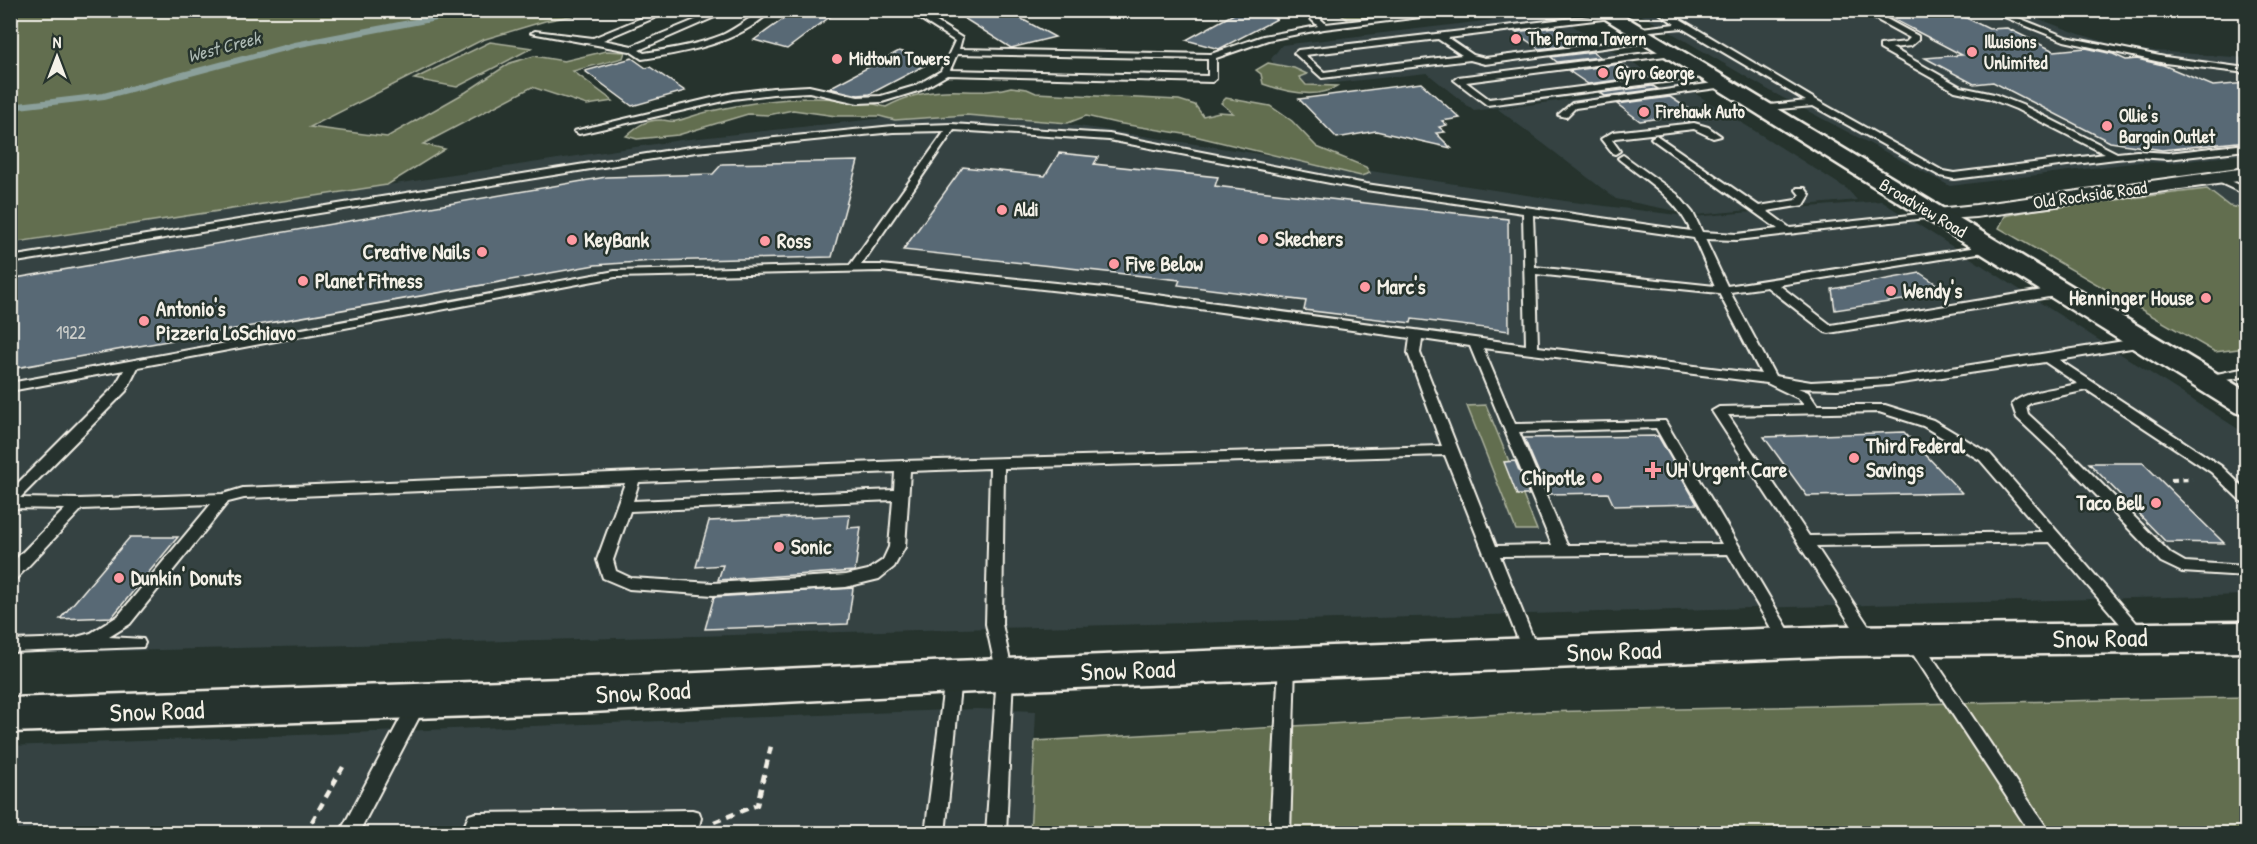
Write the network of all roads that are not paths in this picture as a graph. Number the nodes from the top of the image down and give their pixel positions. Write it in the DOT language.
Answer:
graph roads {
  1 [pos="669,10"];
  2 [pos="727,10"];
  3 [pos="768,10"];
  4 [pos="918,10"];
  5 [pos="1306,10"];
  6 [pos="1473,10"];
  7 [pos="1863,10"];
  8 [pos="1991,10"];
  9 [pos="1659,11"];
  10 [pos="1604,13"];
  11 [pos="1683,25"];
  12 [pos="1324,27"];
  13 [pos="535,33"];
  14 [pos="1640,35"];
  15 [pos="1440,36"];
  16 [pos="594,41"];
  17 [pos="633,49"];
  18 [pos="954,51"];
  19 [pos="1670,53"];
  20 [pos="1212,57"];
  21 [pos="1470,57"];
  22 [pos="2247,71"];
  23 [pos="945,72"];
  24 [pos="1712,79"];
  25 [pos="1815,103"];
  26 [pos="1761,109"];
  27 [pos="1563,116"];
  28 [pos="952,127"];
  29 [pos="579,131"];
  30 [pos="1716,136"];
  31 [pos="1656,138"];
  32 [pos="2247,147"];
  33 [pos="2116,156"];
  34 [pos="2247,174"];
  35 [pos="2218,178"];
  36 [pos="1801,190"];
  37 [pos="2247,192"];
  38 [pos="1759,209"];
  39 [pos="1528,210"];
  40 [pos="1934,214"];
  41 [pos="1788,231"];
  42 [pos="1696,235"];
  43 [pos="1990,248"];
  44 [pos="10,260"];
  45 [pos="852,269"];
  46 [pos="1530,270"];
  47 [pos="1769,283"];
  48 [pos="1723,290"];
  49 [pos="2061,291"];
  50 [pos="1416,335"];
  51 [pos="2143,342"];
  52 [pos="1475,343"];
  53 [pos="1532,349"];
  54 [pos="2048,358"];
  55 [pos="133,364"];
  56 [pos="2247,372"];
  57 [pos="1770,379"];
  58 [pos="2206,381"];
  59 [pos="2090,385"];
  60 [pos="10,387"];
  61 [pos="2247,405"];
  62 [pos="1813,409"];
  63 [pos="1510,428"];
  64 [pos="1450,450"];
  65 [pos="997,464"];
  66 [pos="903,466"];
  67 [pos="634,477"];
  68 [pos="901,495"];
  69 [pos="2247,498"];
  70 [pos="224,499"];
  71 [pos="10,501"];
  72 [pos="78,504"];
  73 [pos="623,506"];
  74 [pos="2053,537"];
  75 [pos="1804,541"];
  76 [pos="1734,549"];
  77 [pos="1562,550"];
  78 [pos="1490,551"];
  79 [pos="2247,571"];
  80 [pos="10,575"];
  81 [pos="2141,637"];
  82 [pos="2247,637"];
  83 [pos="1870,641"];
  84 [pos="1913,641"];
  85 [pos="137,643"];
  86 [pos="75,644"];
  87 [pos="1789,645"];
  88 [pos="10,646"];
  89 [pos="1531,654"];
  90 [pos="1287,664"];
  91 [pos="1005,675"];
  92 [pos="953,677"];
  93 [pos="419,700"];
  94 [pos="10,716"];
  95 [pos="697,825"];
  96 [pos="507,827"];
  97 [pos="348,834"];
  98 [pos="470,834"];
  99 [pos="935,834"];
  100 [pos="996,834"];
  101 [pos="1280,834"];
  102 [pos="2042,834"];
  1 -- 16 [label="lane"];
  2 -- 17 [label="lane"];
  3 -- 17 [label="lane"];
  4 -- 18 [label="lane"];
  5 -- 12 [label="lane"];
  6 -- 12 [label="lane"];
  7 -- 33 [label="lane"];
  8 -- 22 [label="lane"];
  9 -- 11 [label="lane"];
  10 -- 14 [label="main road, Broadview Road"];
  10 -- 15 [label="lane"];
  11 -- 14 [label="lane"];
  11 -- 25 [label="lane"];
  12 -- 20 [label="lane"];
  13 -- 16 [label="lane"];
  14 -- 19 [label="main road, Broadview Road"];
  14 -- 21 [label="lane"];
  15 -- 21 [label="lane"];
  15 -- 21 [label="lane"];
  16 -- 17 [label="lane"];
  18 -- 20 [label="lane"];
  18 -- 23 [label="lane"];
  19 -- 24 [label="main road, Broadview Road"];
  19 -- 24 [label="lane"];
  20 -- 23 [label="lane"];
  23 -- 29 [label="lane"];
  24 -- 26 [label="main road, Broadview Road"];
  24 -- 27 [label="lane"];
  25 -- 26 [label="lane"];
  25 -- 33 [label="lane"];
  26 -- 40 [label="main road, Broadview Road"];
  28 -- 39 [label="lane"];
  28 -- 44 [label="lane"];
  28 -- 45 [label="lane"];
  30 -- 42 [label="lane"];
  31 -- 38 [label="lane"];
  32 -- 33 [label="lane"];
  34 -- 35 [label="street, Old Rockside Road"];
  35 -- 37 [label="lane"];
  35 -- 40 [label="street, Old Rockside Road"];
  36 -- 38 [label="lane"];
  38 -- 41 [label="lane"];
  39 -- 42 [label="lane"];
  39 -- 46 [label="lane"];
  40 -- 41 [label="lane"];
  40 -- 43 [label="main road, Broadview Road"];
  41 -- 42 [label="lane"];
  42 -- 48 [label="lane"];
  43 -- 47 [label="lane"];
  43 -- 49 [label="main road, Broadview Road"];
  45 -- 50 [label="lane"];
  45 -- 55 [label="lane"];
  46 -- 48 [label="lane"];
  46 -- 53 [label="lane"];
  47 -- 48 [label="lane"];
  47 -- 49 [label="lane"];
  48 -- 57 [label="lane"];
  49 -- 51 [label="main road, Broadview Road"];
  50 -- 52 [label="lane"];
  50 -- 64 [label="lane"];
  51 -- 54 [label="lane"];
  51 -- 58 [label="main road, Broadview Road"];
  52 -- 53 [label="lane"];
  52 -- 63 [label="lane"];
  53 -- 57 [label="lane"];
  54 -- 57 [label="lane"];
  54 -- 59 [label="lane"];
  55 -- 60 [label="lane"];
  55 -- 71 [label="lane"];
  56 -- 58 [label="lane"];
  57 -- 62 [label="lane"];
  58 -- 61 [label="main road, Broadview Road"];
  59 -- 69 [label="lane"];
  59 -- 79 [label="lane"];
  62 -- 74 [label="lane"];
  62 -- 75 [label="lane"];
  63 -- 76 [label="lane"];
  63 -- 77 [label="lane"];
  64 -- 65 [label="lane"];
  64 -- 78 [label="lane"];
  65 -- 66 [label="lane"];
  65 -- 91 [label="lane"];
  66 -- 67 [label="lane"];
  66 -- 68 [label="lane"];
  67 -- 70 [label="lane"];
  67 -- 73 [label="lane"];
  68 -- 73 [label="lane"];
  68 -- 73 [label="lane"];
  70 -- 72 [label="lane"];
  70 -- 86 [label="lane"];
  71 -- 72 [label="lane"];
  72 -- 80 [label="lane"];
  74 -- 75 [label="lane"];
  74 -- 81 [label="lane"];
  75 -- 83 [label="lane"];
  76 -- 77 [label="lane"];
  76 -- 87 [label="lane"];
  77 -- 78 [label="lane"];
  78 -- 89 [label="lane"];
  81 -- 82 [label="main road, Snow Road"];
  81 -- 84 [label="main road, Snow Road"];
  83 -- 84 [label="main road, Snow Road"];
  83 -- 87 [label="main road, Snow Road"];
  84 -- 102 [label="lane"];
  85 -- 86 [label="lane"];
  86 -- 88 [label="lane"];
  87 -- 89 [label="main road, Snow Road"];
  89 -- 90 [label="main road, Snow Road"];
  90 -- 91 [label="main road, Snow Road"];
  90 -- 101 [label="lane"];
  91 -- 92 [label="main road, Snow Road"];
  91 -- 100 [label="lane"];
  92 -- 93 [label="main road, Snow Road"];
  92 -- 99 [label="lane"];
  93 -- 94 [label="main road, Snow Road"];
  93 -- 97 [label="lane"];
  95 -- 96 [label="lane"];
  96 -- 98 [label="lane"];
}
